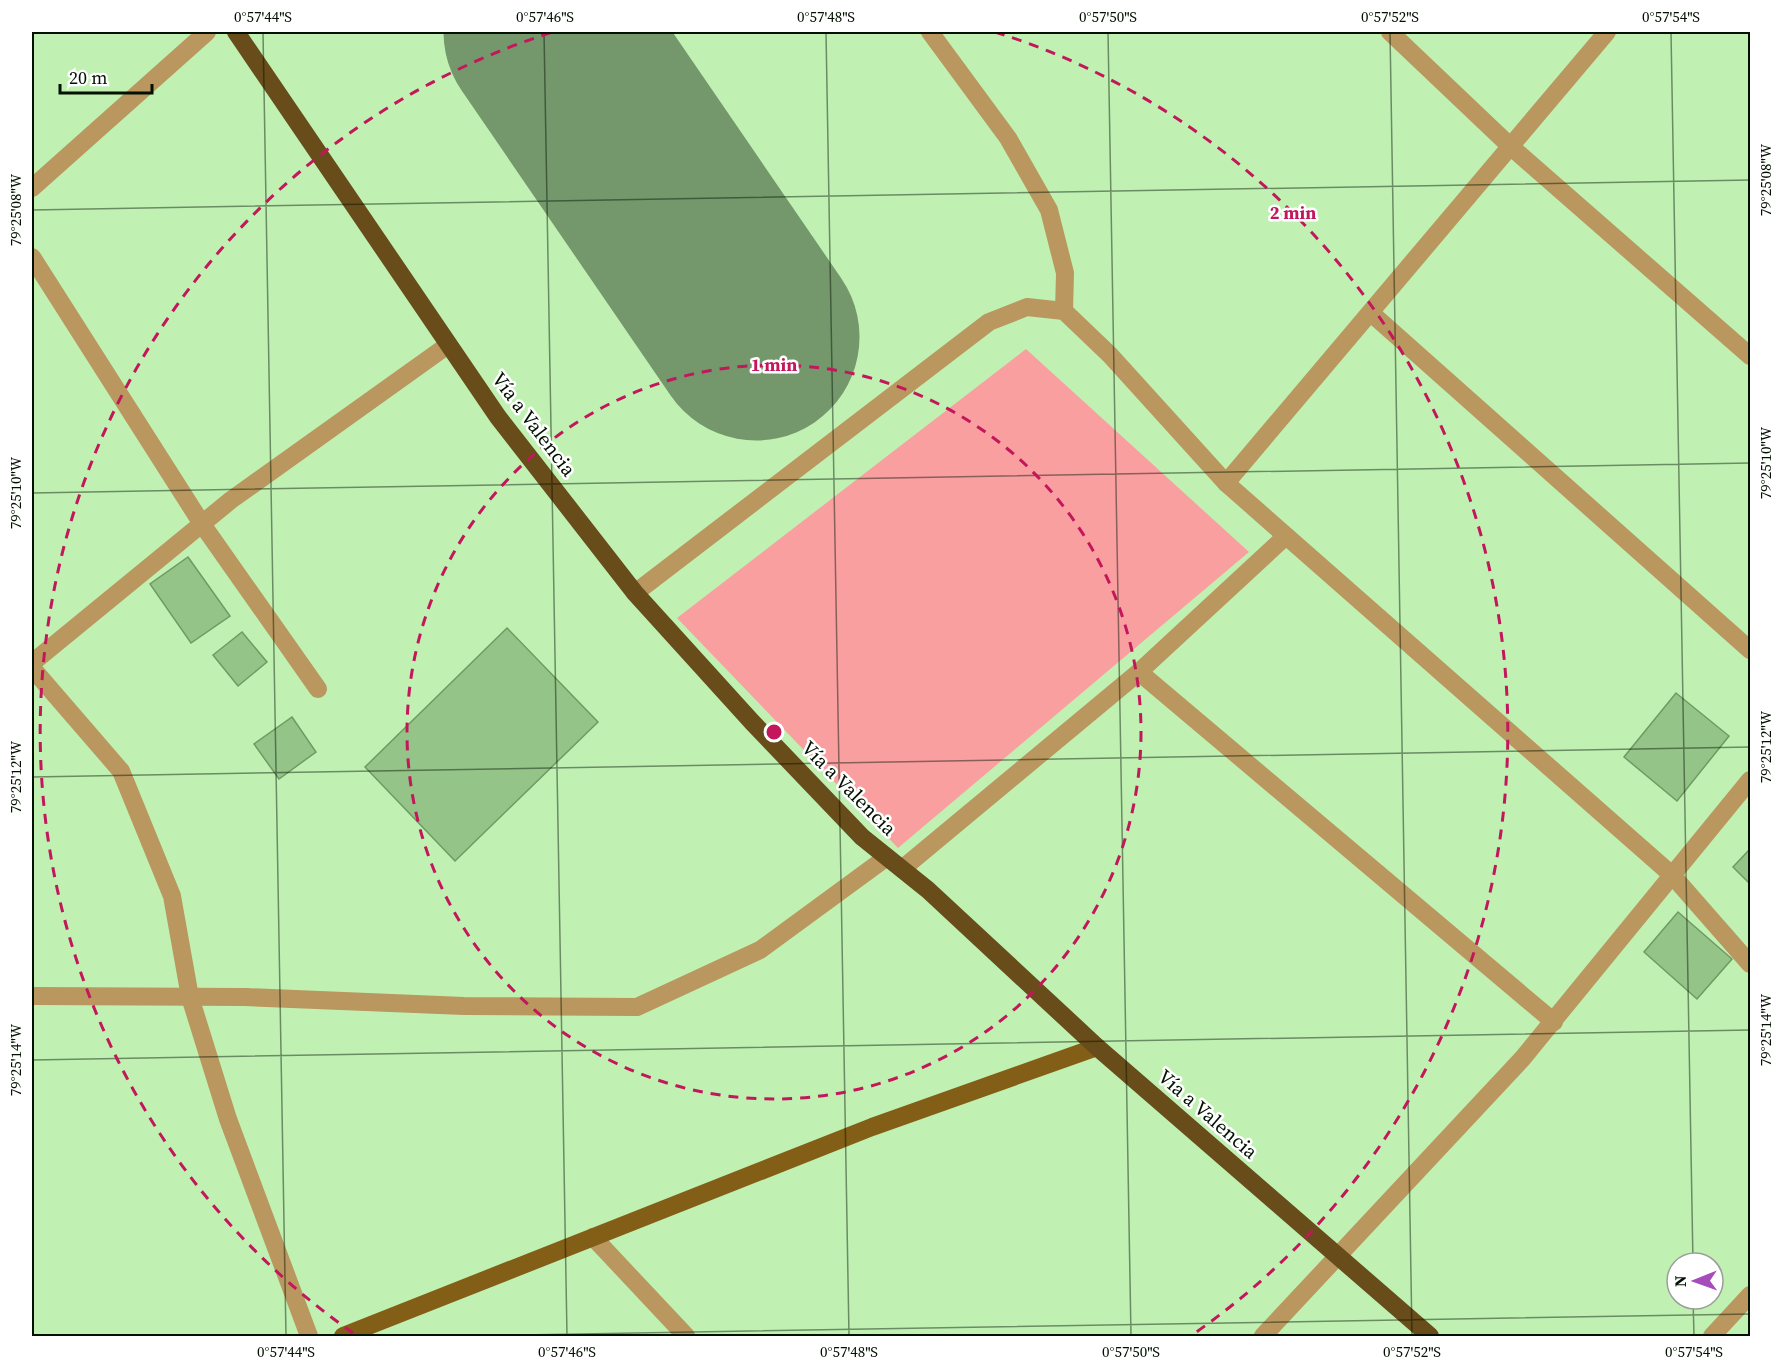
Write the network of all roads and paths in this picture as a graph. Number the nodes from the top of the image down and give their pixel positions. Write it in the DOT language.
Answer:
graph roads {
  1 [pos="207,32"];
  2 [pos="236,32"];
  3 [pos="930,32"];
  4 [pos="1390,32"];
  5 [pos="1607,32"];
  6 [pos="1510,146"];
  7 [pos="32,188"];
  8 [pos="32,256"];
  9 [pos="1064,311"];
  10 [pos="1371,313"];
  11 [pos="448,345"];
  12 [pos="1750,356"];
  13 [pos="1226,483"];
  14 [pos="202,524"];
  15 [pos="1286,536"];
  16 [pos="635,593"];
  17 [pos="1750,650"];
  18 [pos="32,666"];
  19 [pos="1139,672"];
  20 [pos="318,689"];
  21 [pos="1750,780"];
  22 [pos="887,857"];
  23 [pos="902,869"];
  24 [pos="1672,875"];
  25 [pos="1750,964"];
  26 [pos="32,996"];
  27 [pos="190,997"];
  28 [pos="1554,1022"];
  29 [pos="1097,1047"];
  30 [pos="593,1237"];
  31 [pos="1337,1257"];
  32 [pos="1750,1294"];
  33 [pos="309,1336"];
  34 [pos="343,1336"];
  35 [pos="686,1336"];
  36 [pos="1263,1336"];
  37 [pos="1430,1336"];
  38 [pos="1712,1336"];
  1 -- 7 [label="street"];
  2 -- 11 [label="highway, Vía a Valencia"];
  3 -- 9 [label="street"];
  4 -- 6 [label="street"];
  5 -- 6 [label="street"];
  6 -- 10 [label="street"];
  6 -- 12 [label="street"];
  8 -- 14 [label="street"];
  9 -- 13 [label="street"];
  9 -- 16 [label="street"];
  10 -- 13 [label="street"];
  10 -- 17 [label="street"];
  11 -- 14 [label="street"];
  11 -- 16 [label="highway, Vía a Valencia"];
  13 -- 15 [label="street"];
  14 -- 18 [label="street"];
  14 -- 20 [label="street"];
  15 -- 19 [label="street"];
  15 -- 24 [label="street"];
  16 -- 22 [label="highway, Vía a Valencia"];
  18 -- 27 [label="street"];
  19 -- 23 [label="street"];
  19 -- 28 [label="street"];
  21 -- 24 [label="street"];
  22 -- 23 [label="highway, Vía a Valencia"];
  22 -- 27 [label="street"];
  23 -- 29 [label="highway, Vía a Valencia"];
  24 -- 25 [label="street"];
  24 -- 28 [label="street"];
  26 -- 27 [label="street"];
  27 -- 33 [label="street"];
  28 -- 31 [label="street"];
  29 -- 30 [label="main road"];
  29 -- 31 [label="highway, Vía a Valencia"];
  30 -- 34 [label="main road"];
  30 -- 35 [label="street"];
  31 -- 36 [label="street"];
  31 -- 37 [label="highway, Vía a Valencia"];
  32 -- 38 [label="street"];
}
